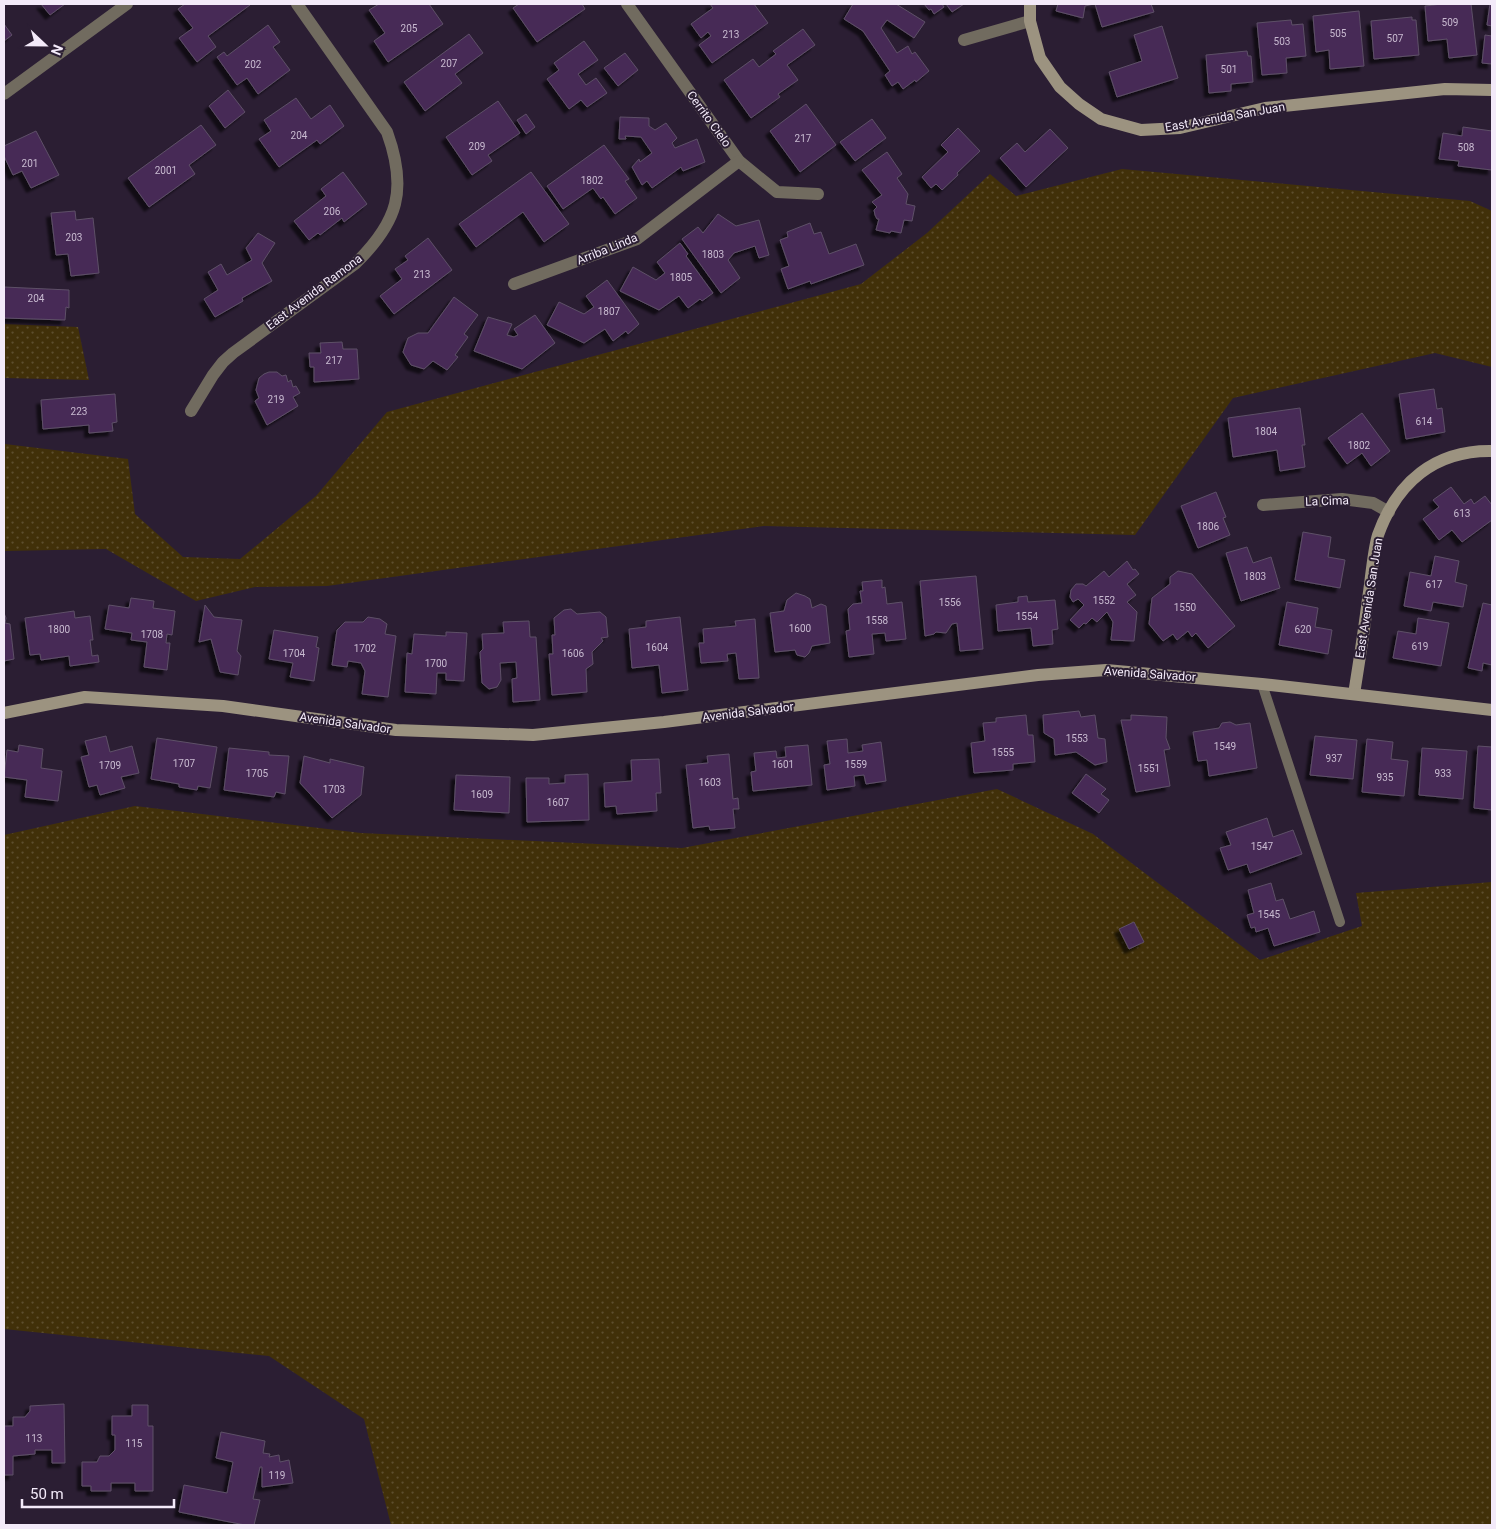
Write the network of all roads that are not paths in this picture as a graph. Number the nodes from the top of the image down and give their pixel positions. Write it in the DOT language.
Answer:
graph roads {
  1 [pos="127,4"];
  2 [pos="297,4"];
  3 [pos="627,4"];
  4 [pos="1030,4"];
  5 [pos="1030,21"];
  6 [pos="964,40"];
  7 [pos="1492,90"];
  8 [pos="4,94"];
  9 [pos="740,161"];
  10 [pos="818,194"];
  11 [pos="514,284"];
  12 [pos="191,411"];
  13 [pos="1492,451"];
  14 [pos="1263,505"];
  15 [pos="1388,512"];
  16 [pos="1262,684"];
  17 [pos="1354,694"];
  18 [pos="1492,710"];
  19 [pos="4,713"];
  20 [pos="1340,922"];
  1 -- 8 [label="street"];
  2 -- 12 [label="street, East Avenida Ramona"];
  3 -- 9 [label="street, Cerrito Cielo"];
  4 -- 5 [label="street, East Avenida San Juan"];
  5 -- 6 [label="street"];
  5 -- 7 [label="street, East Avenida San Juan"];
  9 -- 10 [label="street, Cerrito Cielo"];
  9 -- 11 [label="street, Arriba Linda"];
  13 -- 15 [label="street, East Avenida San Juan"];
  14 -- 15 [label="street, La Cima"];
  15 -- 17 [label="street, East Avenida San Juan"];
  16 -- 17 [label="street, Avenida Salvador"];
  16 -- 19 [label="street, Avenida Salvador"];
  16 -- 20 [label="lane"];
  17 -- 18 [label="street, Avenida Salvador"];
}
